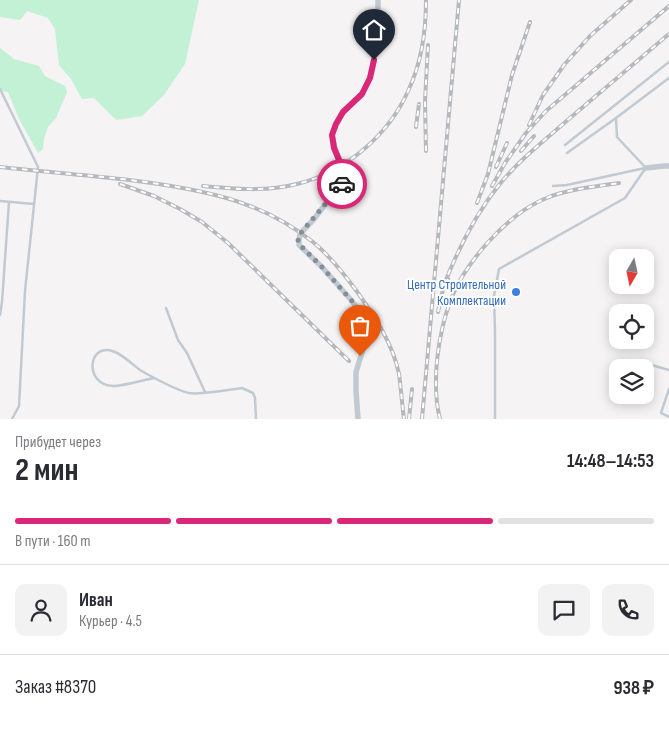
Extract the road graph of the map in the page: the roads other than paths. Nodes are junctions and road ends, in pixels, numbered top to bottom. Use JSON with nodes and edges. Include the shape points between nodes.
{"nodes":[{"id":1,"x":378,"y":0,"type":"edge"},
{"id":2,"x":669,"y":62,"type":"edge"},
{"id":3,"x":669,"y":78,"type":"edge"},
{"id":4,"x":0,"y":89,"type":"edge"},
{"id":5,"x":616,"y":118,"type":"junction"},
{"id":6,"x":565,"y":145,"type":"dead end"},
{"id":7,"x":567,"y":152,"type":"dead end"},
{"id":8,"x":669,"y":166,"type":"edge"},
{"id":9,"x":646,"y":168,"type":"junction"},
{"id":10,"x":553,"y":186,"type":"dead end"},
{"id":11,"x":0,"y":201,"type":"edge"},
{"id":12,"x":9,"y":202,"type":"junction"},
{"id":13,"x":34,"y":204,"type":"junction"},
{"id":14,"x":166,"y":308,"type":"dead end"},
{"id":15,"x":0,"y":315,"type":"edge"},
{"id":16,"x":654,"y":366,"type":"edge"},
{"id":17,"x":669,"y":370,"type":"edge"},
{"id":18,"x":154,"y":378,"type":"junction"},
{"id":19,"x":669,"y":388,"type":"edge"},
{"id":20,"x":205,"y":392,"type":"junction"},
{"id":21,"x":669,"y":417,"type":"edge"},
{"id":22,"x":12,"y":419,"type":"edge"},
{"id":23,"x":256,"y":419,"type":"edge"},
{"id":24,"x":358,"y":419,"type":"edge"},
{"id":25,"x":494,"y":419,"type":"edge"}],
"edges":[{"from":1,"to":24,"type":"street","via":[[378,41],[370,78],[362,94],[343,112],[332,135],[345,174],[344,180],[298,240],[352,301],[368,325],[356,372]]},
{"from":2,"to":6,"type":"lane"},
{"from":3,"to":5,"type":"lane"},
{"from":4,"to":13,"type":"lane","via":[[38,167]]},
{"from":5,"to":7,"type":"lane"},
{"from":5,"to":9,"type":"lane","via":[[617,137]]},
{"from":8,"to":9,"type":"street"},
{"from":9,"to":10,"type":"lane"},
{"from":9,"to":25,"type":"lane","via":[[625,198],[499,269],[494,296]]},
{"from":11,"to":12,"type":"lane"},
{"from":12,"to":13,"type":"lane"},
{"from":12,"to":15,"type":"lane"},
{"from":13,"to":22,"type":"lane","via":[[25,291],[19,406]]},
{"from":14,"to":20,"type":"lane","via":[[178,340]]},
{"from":16,"to":17,"type":"lane"},
{"from":18,"to":18,"type":"lane","via":[[114,351],[99,351],[92,362],[95,378],[105,384],[113,386]]},
{"from":18,"to":20,"type":"lane","via":[[182,392]]},
{"from":19,"to":21,"type":"lane","via":[[661,414]]},
{"from":20,"to":23,"type":"lane","via":[[242,388],[254,393]]}]}
